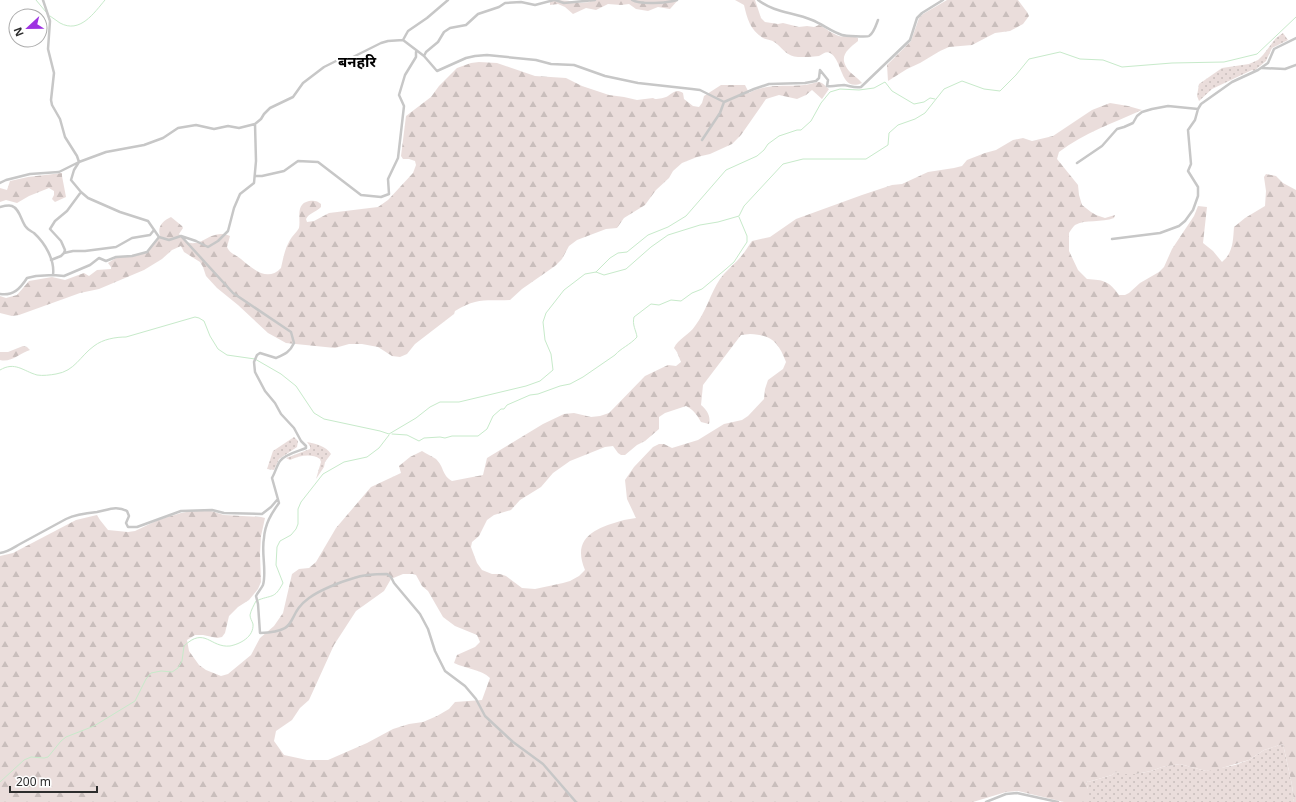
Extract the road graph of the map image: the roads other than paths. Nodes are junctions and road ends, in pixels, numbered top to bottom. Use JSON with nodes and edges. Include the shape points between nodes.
{"nodes":[{"id":1,"x":43,"y":0,"type":"edge"},
{"id":2,"x":448,"y":0,"type":"edge"},
{"id":3,"x":554,"y":0,"type":"edge"},
{"id":4,"x":595,"y":0,"type":"edge"},
{"id":5,"x":632,"y":0,"type":"edge"},
{"id":6,"x":677,"y":0,"type":"edge"},
{"id":7,"x":758,"y":0,"type":"edge"},
{"id":8,"x":944,"y":0,"type":"edge"},
{"id":9,"x":878,"y":20,"type":"dead end"},
{"id":10,"x":1296,"y":38,"type":"edge"},
{"id":11,"x":403,"y":40,"type":"junction"},
{"id":12,"x":416,"y":52,"type":"junction"},
{"id":13,"x":424,"y":56,"type":"junction"},
{"id":14,"x":1296,"y":65,"type":"edge"},
{"id":15,"x":1261,"y":68,"type":"junction"},
{"id":16,"x":724,"y":102,"type":"junction"},
{"id":17,"x":1198,"y":109,"type":"junction"},
{"id":18,"x":255,"y":124,"type":"junction"},
{"id":19,"x":702,"y":140,"type":"dead end"},
{"id":20,"x":79,"y":162,"type":"junction"},
{"id":21,"x":1077,"y":163,"type":"dead end"},
{"id":22,"x":255,"y":176,"type":"junction"},
{"id":23,"x":0,"y":183,"type":"edge"},
{"id":24,"x":81,"y":192,"type":"junction"},
{"id":25,"x":0,"y":207,"type":"edge"},
{"id":26,"x":154,"y":230,"type":"junction"},
{"id":27,"x":181,"y":236,"type":"junction"},
{"id":28,"x":159,"y":237,"type":"junction"},
{"id":29,"x":1112,"y":239,"type":"dead end"},
{"id":30,"x":64,"y":253,"type":"junction"},
{"id":31,"x":51,"y":260,"type":"junction"},
{"id":32,"x":52,"y":275,"type":"junction"},
{"id":33,"x":0,"y":294,"type":"edge"},
{"id":34,"x":278,"y":499,"type":"junction"},
{"id":35,"x":0,"y":553,"type":"edge"},
{"id":36,"x":576,"y":802,"type":"edge"},
{"id":37,"x":986,"y":802,"type":"edge"},
{"id":38,"x":1058,"y":802,"type":"edge"}],
"edges":[{"from":1,"to":20,"type":"street","via":[[50,21],[48,48],[54,73],[52,105]]},
{"from":2,"to":11,"type":"street","via":[[408,31]]},
{"from":3,"to":4,"type":"street","via":[[564,3]]},
{"from":3,"to":13,"type":"street","via":[[535,5],[521,2],[505,3],[478,14],[466,24],[444,32]]},
{"from":5,"to":6,"type":"street","via":[[647,3]]},
{"from":7,"to":9,"type":"street","via":[[767,7],[812,20],[842,35],[869,36],[873,33]]},
{"from":8,"to":16,"type":"street","via":[[917,18],[910,40],[861,87],[827,86],[828,80],[820,70],[816,81],[769,84]]},
{"from":10,"to":15,"type":"street","via":[[1274,49],[1268,63]]},
{"from":11,"to":12,"type":"street"},
{"from":11,"to":18,"type":"street","via":[[381,43],[351,58],[324,67],[303,83],[292,98],[270,108]]},
{"from":12,"to":13,"type":"street"},
{"from":12,"to":22,"type":"street","via":[[416,57],[405,74],[399,95],[404,106],[398,158],[388,179],[389,194],[381,197],[361,195],[318,162],[298,161],[284,171]]},
{"from":13,"to":16,"type":"street","via":[[437,72],[475,56],[536,60],[551,64],[574,65],[638,84],[700,90]]},
{"from":14,"to":15,"type":"street","via":[[1285,70]]},
{"from":15,"to":17,"type":"street","via":[[1232,82],[1201,104]]},
{"from":16,"to":19,"type":"street","via":[[720,114]]},
{"from":17,"to":21,"type":"street","via":[[1168,106],[1142,112],[1133,123],[1117,129],[1102,146]]},
{"from":17,"to":29,"type":"street","via":[[1195,120],[1188,130],[1191,164],[1188,171],[1198,188],[1198,196],[1190,215],[1179,226],[1166,231]]},
{"from":18,"to":20,"type":"street","via":[[239,128],[228,126],[214,129],[196,125],[178,128],[144,145],[106,152]]},
{"from":18,"to":22,"type":"street"},
{"from":20,"to":23,"type":"street","via":[[59,172],[30,174]]},
{"from":20,"to":24,"type":"street","via":[[71,180]]},
{"from":22,"to":27,"type":"street","via":[[254,183],[240,194],[228,231],[218,241],[208,247]]},
{"from":24,"to":26,"type":"street","via":[[98,203],[148,221]]},
{"from":24,"to":30,"type":"street","via":[[50,229],[61,241]]},
{"from":25,"to":31,"type":"street","via":[[15,208],[27,229],[45,246]]},
{"from":26,"to":28,"type":"street"},
{"from":26,"to":30,"type":"street","via":[[150,235],[132,238],[116,247]]},
{"from":27,"to":28,"type":"street","via":[[169,240]]},
{"from":27,"to":34,"type":"street","via":[[233,293],[291,332],[294,343],[292,349],[276,358],[260,353],[254,362],[255,372],[265,391],[306,446],[279,462],[272,478]]},
{"from":28,"to":32,"type":"street","via":[[147,252],[106,261],[99,258],[90,265],[64,276]]},
{"from":30,"to":31,"type":"street"},
{"from":31,"to":32,"type":"street"},
{"from":32,"to":33,"type":"street","via":[[27,278],[16,292]]},
{"from":34,"to":35,"type":"street","via":[[262,514],[182,511],[137,527],[128,527],[126,523],[129,516],[122,508],[84,513],[67,519],[9,551]]},
{"from":34,"to":36,"type":"street","via":[[279,503],[270,516],[263,539],[264,577],[256,596],[260,633],[283,631],[292,622],[299,607],[308,598],[322,591],[354,577],[387,574],[420,614],[445,671],[465,686],[485,716],[542,764]]},
{"from":37,"to":38,"type":"street","via":[[1006,794],[1017,793]]}]}
